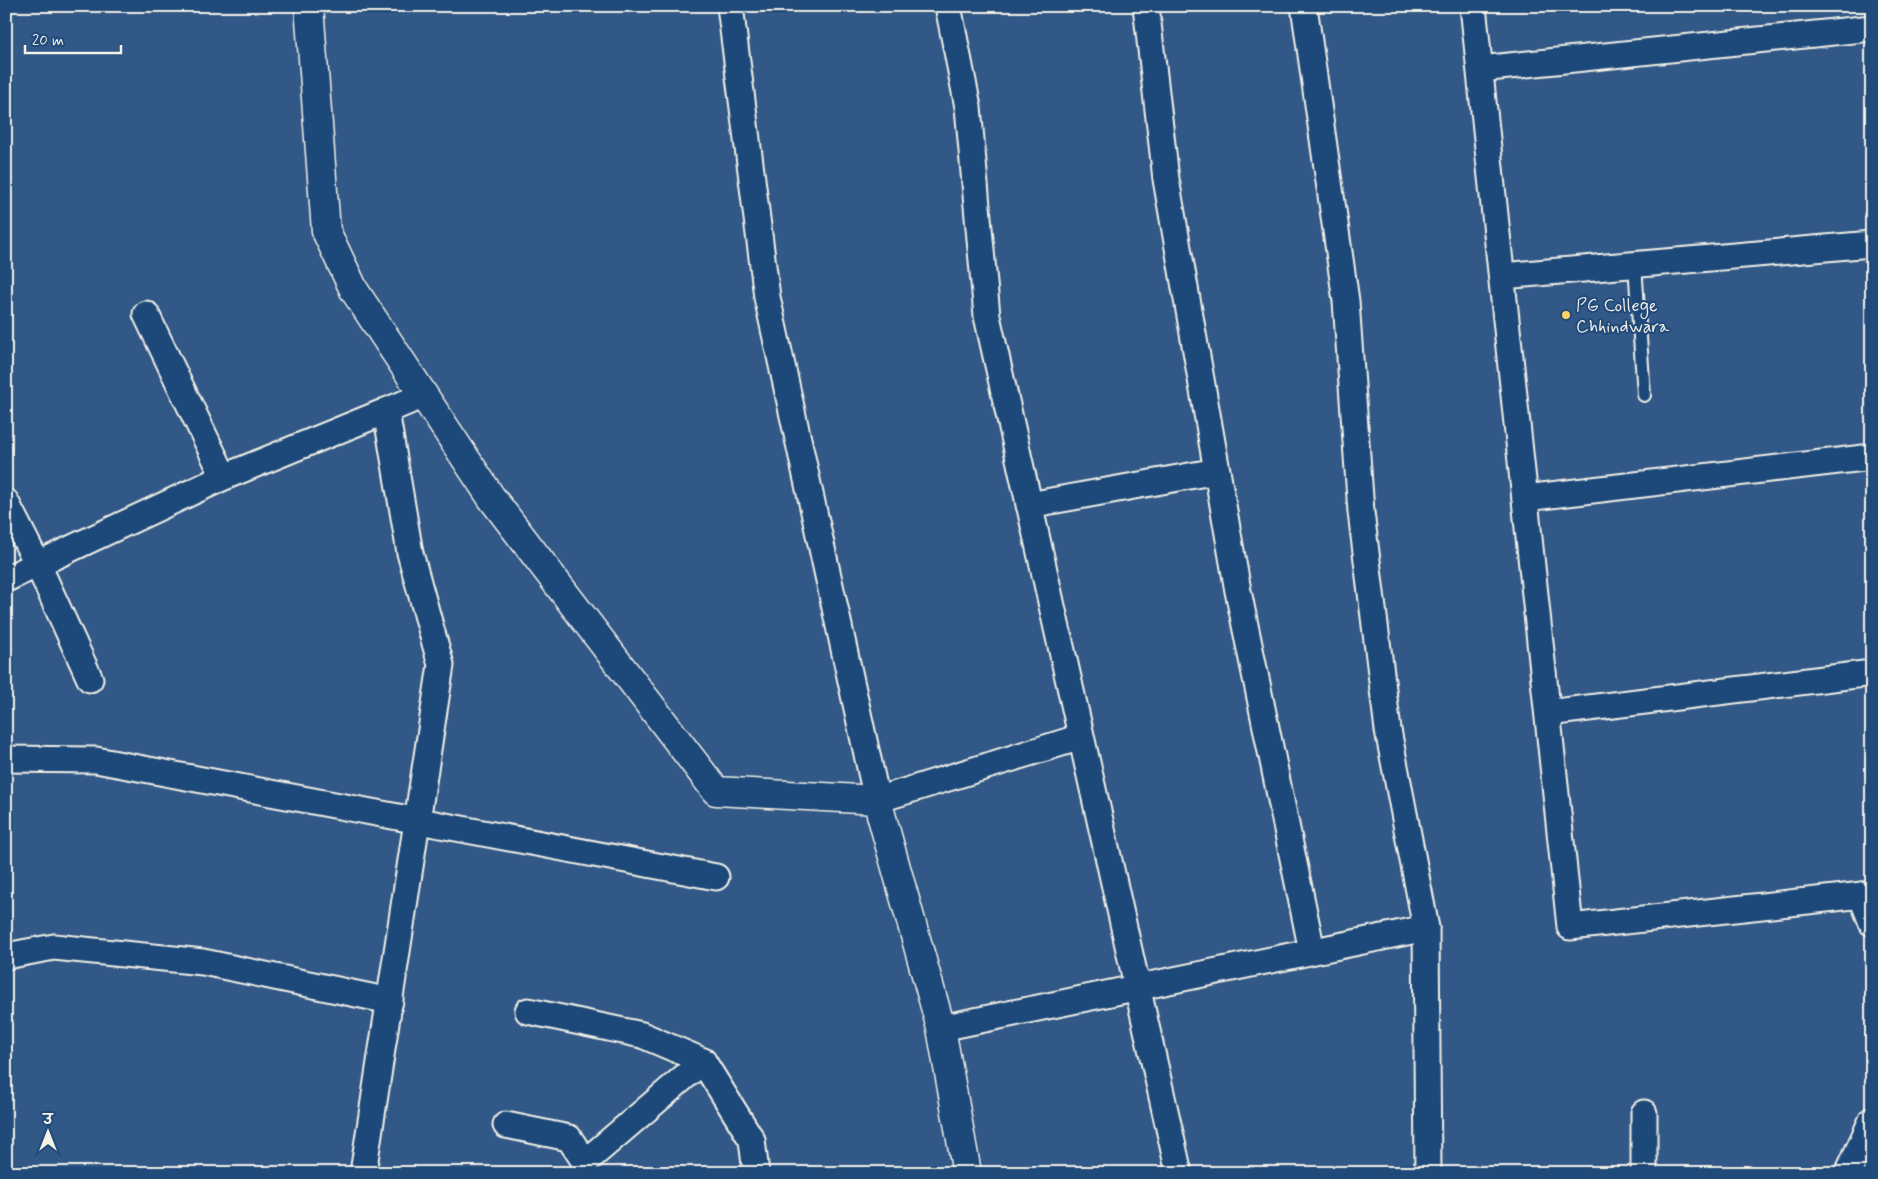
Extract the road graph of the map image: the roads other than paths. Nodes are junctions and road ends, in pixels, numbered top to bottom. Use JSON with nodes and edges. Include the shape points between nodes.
{"nodes":[{"id":1,"x":309,"y":6,"type":"edge"},
{"id":2,"x":730,"y":6,"type":"edge"},
{"id":3,"x":948,"y":6,"type":"edge"},
{"id":4,"x":1146,"y":6,"type":"edge"},
{"id":5,"x":1304,"y":6,"type":"edge"},
{"id":6,"x":1473,"y":6,"type":"edge"},
{"id":7,"x":1872,"y":28,"type":"edge"},
{"id":8,"x":1480,"y":69,"type":"junction"},
{"id":9,"x":1872,"y":244,"type":"edge"},
{"id":10,"x":1635,"y":265,"type":"junction"},
{"id":11,"x":1502,"y":276,"type":"junction"},
{"id":12,"x":146,"y":314,"type":"dead end"},
{"id":13,"x":424,"y":395,"type":"junction"},
{"id":14,"x":1644,"y":395,"type":"dead end"},
{"id":15,"x":386,"y":411,"type":"junction"},
{"id":16,"x":1872,"y":457,"type":"edge"},
{"id":17,"x":1217,"y":470,"type":"junction"},
{"id":18,"x":224,"y":477,"type":"junction"},
{"id":19,"x":1525,"y":498,"type":"junction"},
{"id":20,"x":6,"y":502,"type":"edge"},
{"id":21,"x":1029,"y":505,"type":"junction"},
{"id":22,"x":38,"y":565,"type":"junction"},
{"id":23,"x":6,"y":579,"type":"edge"},
{"id":24,"x":1872,"y":673,"type":"edge"},
{"id":25,"x":90,"y":679,"type":"dead end"},
{"id":26,"x":1548,"y":713,"type":"junction"},
{"id":27,"x":1081,"y":737,"type":"junction"},
{"id":28,"x":6,"y":759,"type":"edge"},
{"id":29,"x":877,"y":800,"type":"junction"},
{"id":30,"x":417,"y":822,"type":"junction"},
{"id":31,"x":716,"y":877,"type":"dead end"},
{"id":32,"x":1866,"y":894,"type":"edge"},
{"id":33,"x":1872,"y":924,"type":"edge"},
{"id":34,"x":1426,"y":928,"type":"junction"},
{"id":35,"x":1312,"y":951,"type":"junction"},
{"id":36,"x":6,"y":956,"type":"edge"},
{"id":37,"x":1137,"y":987,"type":"junction"},
{"id":38,"x":390,"y":1001,"type":"junction"},
{"id":39,"x":528,"y":1011,"type":"dead end"},
{"id":40,"x":941,"y":1028,"type":"junction"},
{"id":41,"x":703,"y":1061,"type":"junction"},
{"id":42,"x":1644,"y":1113,"type":"dead end"},
{"id":43,"x":1872,"y":1120,"type":"edge"},
{"id":44,"x":506,"y":1125,"type":"dead end"},
{"id":45,"x":584,"y":1167,"type":"edge"},
{"id":46,"x":363,"y":1173,"type":"edge"},
{"id":47,"x":756,"y":1173,"type":"edge"},
{"id":48,"x":967,"y":1173,"type":"edge"},
{"id":49,"x":1179,"y":1173,"type":"edge"},
{"id":50,"x":1428,"y":1173,"type":"edge"},
{"id":51,"x":1644,"y":1173,"type":"edge"},
{"id":52,"x":1848,"y":1173,"type":"edge"}],
"edges":[{"from":1,"to":13,"type":"street","via":[[326,231],[354,290]]},
{"from":2,"to":29,"type":"street","via":[[767,297]]},
{"from":3,"to":21,"type":"street","via":[[968,107],[987,316]]},
{"from":4,"to":17,"type":"street","via":[[1166,179]]},
{"from":5,"to":34,"type":"street","via":[[1346,301],[1361,512],[1388,730]]},
{"from":6,"to":8,"type":"street"},
{"from":7,"to":8,"type":"street"},
{"from":8,"to":11,"type":"street"},
{"from":9,"to":10,"type":"street"},
{"from":10,"to":11,"type":"street"},
{"from":10,"to":14,"type":"lane"},
{"from":11,"to":19,"type":"street"},
{"from":12,"to":18,"type":"street"},
{"from":13,"to":15,"type":"street"},
{"from":13,"to":29,"type":"street","via":[[491,497],[716,791]]},
{"from":15,"to":18,"type":"street"},
{"from":15,"to":30,"type":"street","via":[[410,553],[441,665]]},
{"from":16,"to":19,"type":"street"},
{"from":17,"to":21,"type":"street"},
{"from":17,"to":35,"type":"street","via":[[1238,591]]},
{"from":18,"to":22,"type":"street"},
{"from":19,"to":26,"type":"street"},
{"from":20,"to":22,"type":"street"},
{"from":21,"to":27,"type":"street"},
{"from":22,"to":23,"type":"street"},
{"from":22,"to":25,"type":"street"},
{"from":24,"to":26,"type":"street"},
{"from":26,"to":32,"type":"street","via":[[1570,927]]},
{"from":27,"to":29,"type":"street"},
{"from":27,"to":37,"type":"street"},
{"from":28,"to":30,"type":"street","via":[[96,760]]},
{"from":29,"to":40,"type":"street"},
{"from":30,"to":31,"type":"street"},
{"from":30,"to":38,"type":"street"},
{"from":32,"to":33,"type":"street"},
{"from":34,"to":35,"type":"street"},
{"from":34,"to":50,"type":"street"},
{"from":35,"to":37,"type":"street"},
{"from":36,"to":38,"type":"street","via":[[54,947],[203,962]]},
{"from":37,"to":40,"type":"street"},
{"from":37,"to":49,"type":"street"},
{"from":38,"to":46,"type":"street"},
{"from":39,"to":41,"type":"street","via":[[642,1035]]},
{"from":40,"to":48,"type":"street"},
{"from":41,"to":45,"type":"street"},
{"from":41,"to":47,"type":"street","via":[[752,1140]]},
{"from":42,"to":51,"type":"street"},
{"from":43,"to":52,"type":"street"},
{"from":44,"to":45,"type":"street","via":[[570,1138]]}]}
